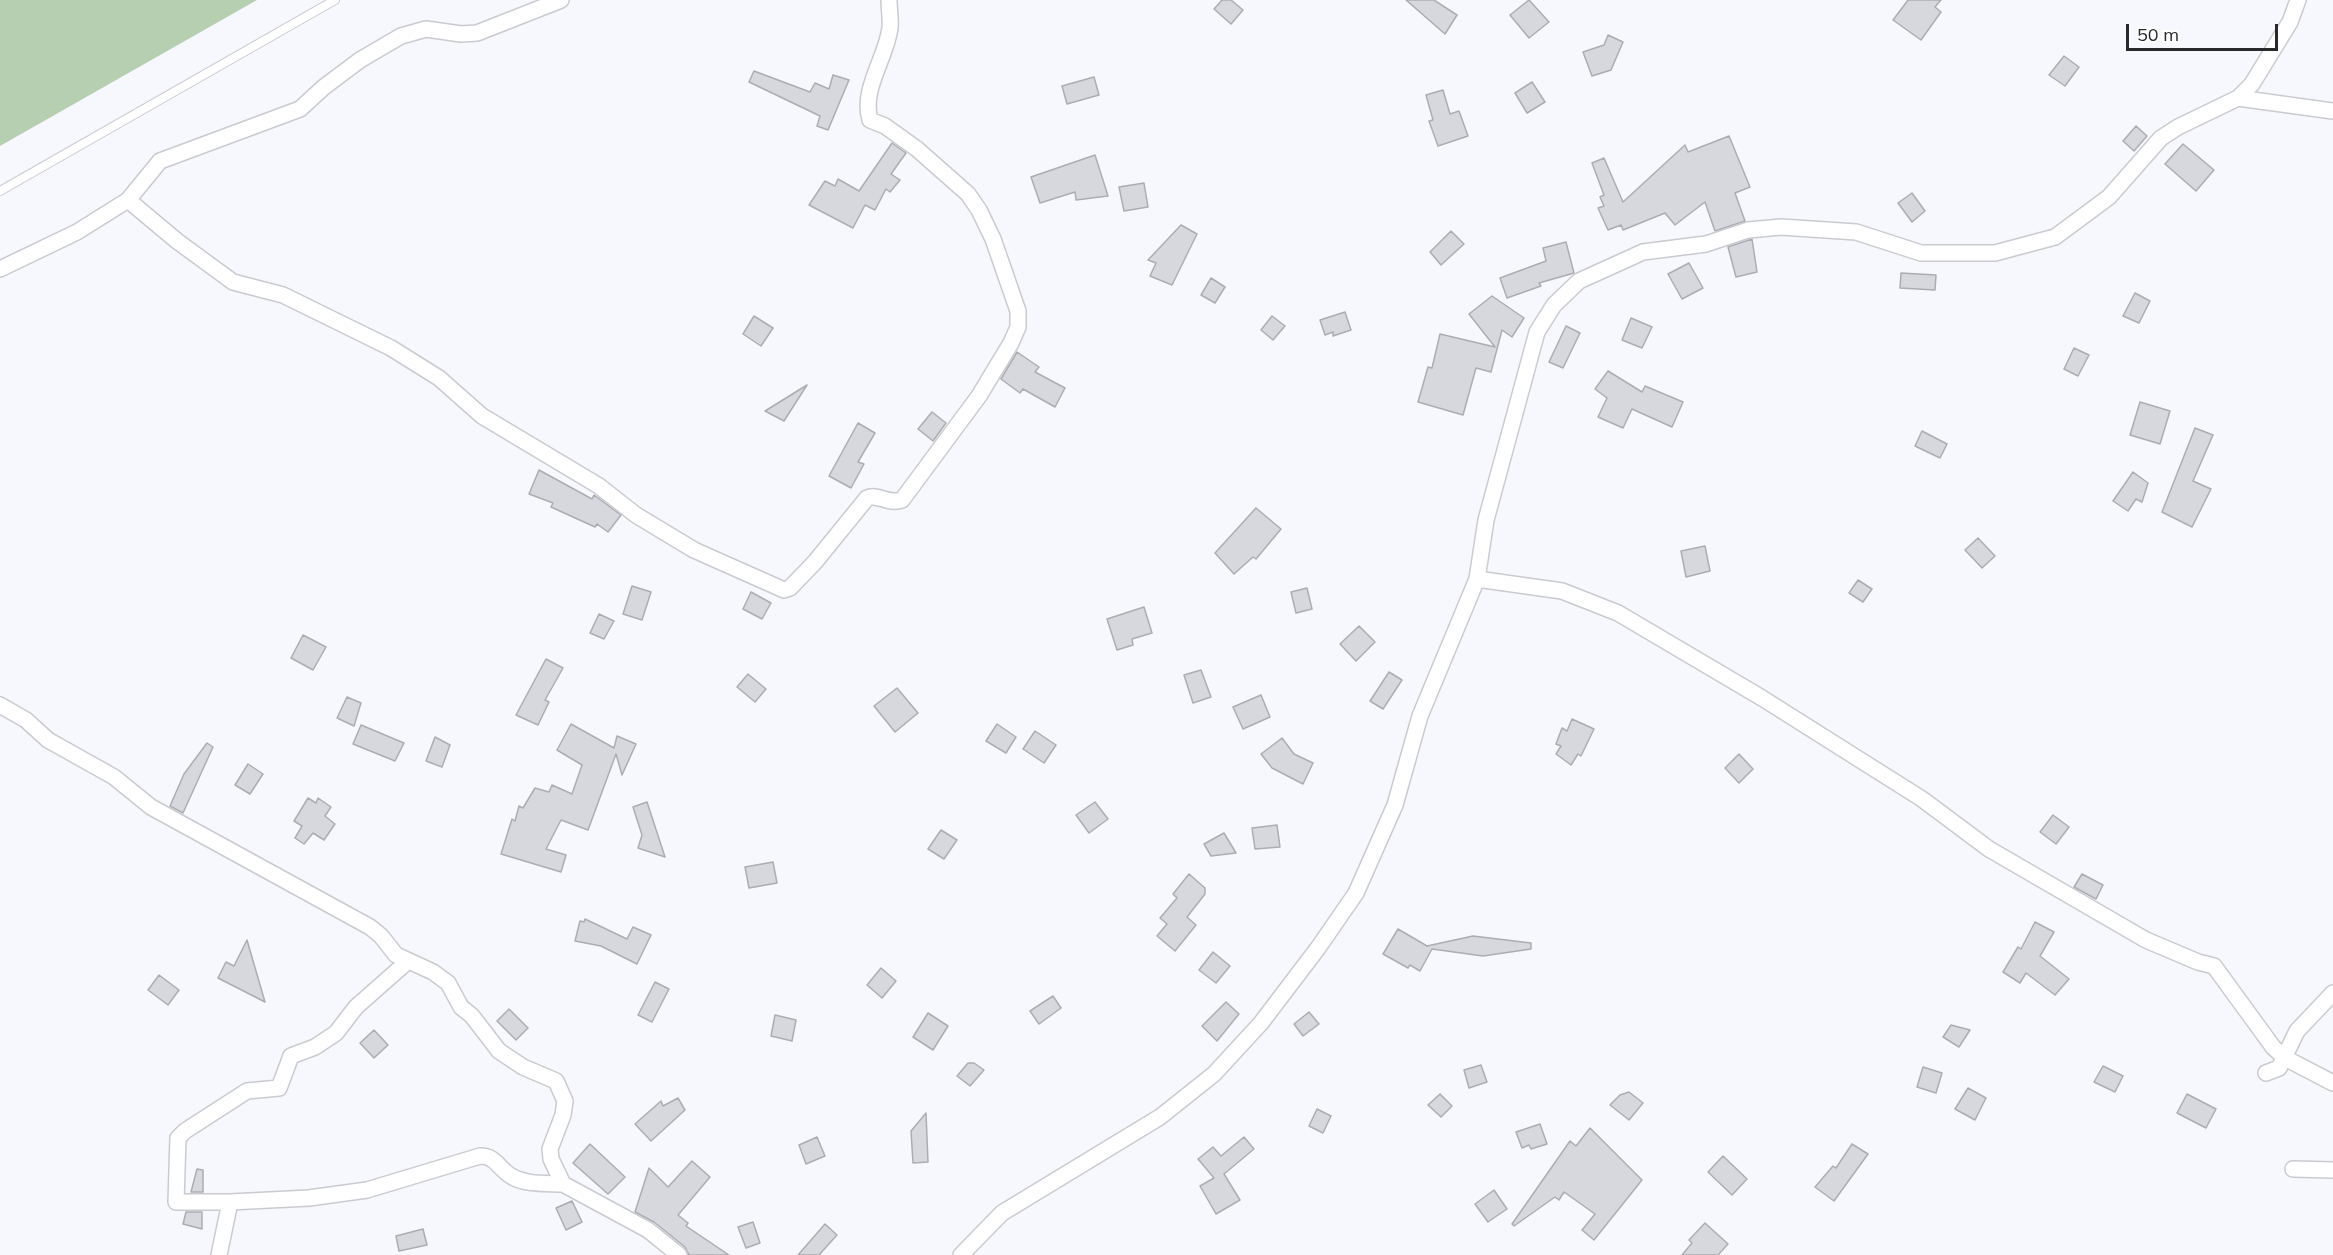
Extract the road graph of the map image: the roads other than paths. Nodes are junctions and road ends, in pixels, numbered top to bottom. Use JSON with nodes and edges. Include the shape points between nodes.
{"nodes":[{"id":1,"x":335,"y":0,"type":"edge"},
{"id":2,"x":561,"y":0,"type":"edge"},
{"id":3,"x":888,"y":0,"type":"edge"},
{"id":4,"x":2298,"y":0,"type":"edge"},
{"id":5,"x":2238,"y":98,"type":"junction"},
{"id":6,"x":2333,"y":111,"type":"edge"},
{"id":7,"x":0,"y":191,"type":"edge"},
{"id":8,"x":129,"y":200,"type":"junction"},
{"id":9,"x":0,"y":269,"type":"edge"},
{"id":10,"x":1477,"y":579,"type":"junction"},
{"id":11,"x":0,"y":705,"type":"edge"},
{"id":12,"x":407,"y":962,"type":"junction"},
{"id":13,"x":2333,"y":993,"type":"edge"},
{"id":14,"x":2285,"y":1058,"type":"junction"},
{"id":15,"x":2266,"y":1073,"type":"dead end"},
{"id":16,"x":2333,"y":1083,"type":"edge"},
{"id":17,"x":2293,"y":1170,"type":"dead end"},
{"id":18,"x":2333,"y":1170,"type":"edge"},
{"id":19,"x":563,"y":1184,"type":"junction"},
{"id":20,"x":230,"y":1202,"type":"junction"},
{"id":21,"x":219,"y":1255,"type":"edge"},
{"id":22,"x":679,"y":1255,"type":"edge"},
{"id":23,"x":961,"y":1255,"type":"edge"}],
"edges":[{"from":1,"to":7,"type":"lane"},
{"from":2,"to":8,"type":"street","via":[[477,33],[426,29],[401,36],[360,60],[300,109],[160,161]]},
{"from":3,"to":8,"type":"street","via":[[890,29],[867,109],[870,120],[917,149],[968,194],[979,210],[1012,287],[1018,327],[979,396],[902,500],[867,498],[815,562],[784,590],[694,550],[636,515],[599,486],[482,416],[439,378],[391,348],[283,295],[233,282]]},
{"from":4,"to":5,"type":"street","via":[[2290,22],[2253,84]]},
{"from":5,"to":6,"type":"street"},
{"from":5,"to":10,"type":"street","via":[[2161,138],[2109,197],[2055,237],[1995,253],[1921,253],[1856,232],[1780,227],[1748,230],[1706,244],[1643,252],[1579,281],[1554,305],[1537,332],[1486,520]]},
{"from":8,"to":9,"type":"street","via":[[77,232]]},
{"from":10,"to":14,"type":"street","via":[[1562,591],[1618,613],[1762,698],[1922,799],[1989,849],[2146,940],[2214,966]]},
{"from":10,"to":23,"type":"street","via":[[1420,716],[1395,805],[1356,893],[1268,1014],[1214,1074],[1160,1117],[1002,1213]]},
{"from":11,"to":12,"type":"street","via":[[26,720],[48,740],[114,777],[151,807],[370,927]]},
{"from":12,"to":19,"type":"street","via":[[448,983],[461,1007],[499,1051],[556,1081],[565,1101],[550,1159]]},
{"from":12,"to":20,"type":"street","via":[[356,1007],[336,1034],[291,1056],[279,1088],[247,1091],[178,1138],[176,1202]]},
{"from":13,"to":14,"type":"street","via":[[2297,1031]]},
{"from":14,"to":15,"type":"street","via":[[2279,1068]]},
{"from":14,"to":16,"type":"street"},
{"from":17,"to":18,"type":"street"},
{"from":19,"to":20,"type":"street","via":[[512,1177],[494,1159],[480,1156],[367,1190]]},
{"from":19,"to":22,"type":"street","via":[[648,1230]]},
{"from":20,"to":21,"type":"street"}]}
